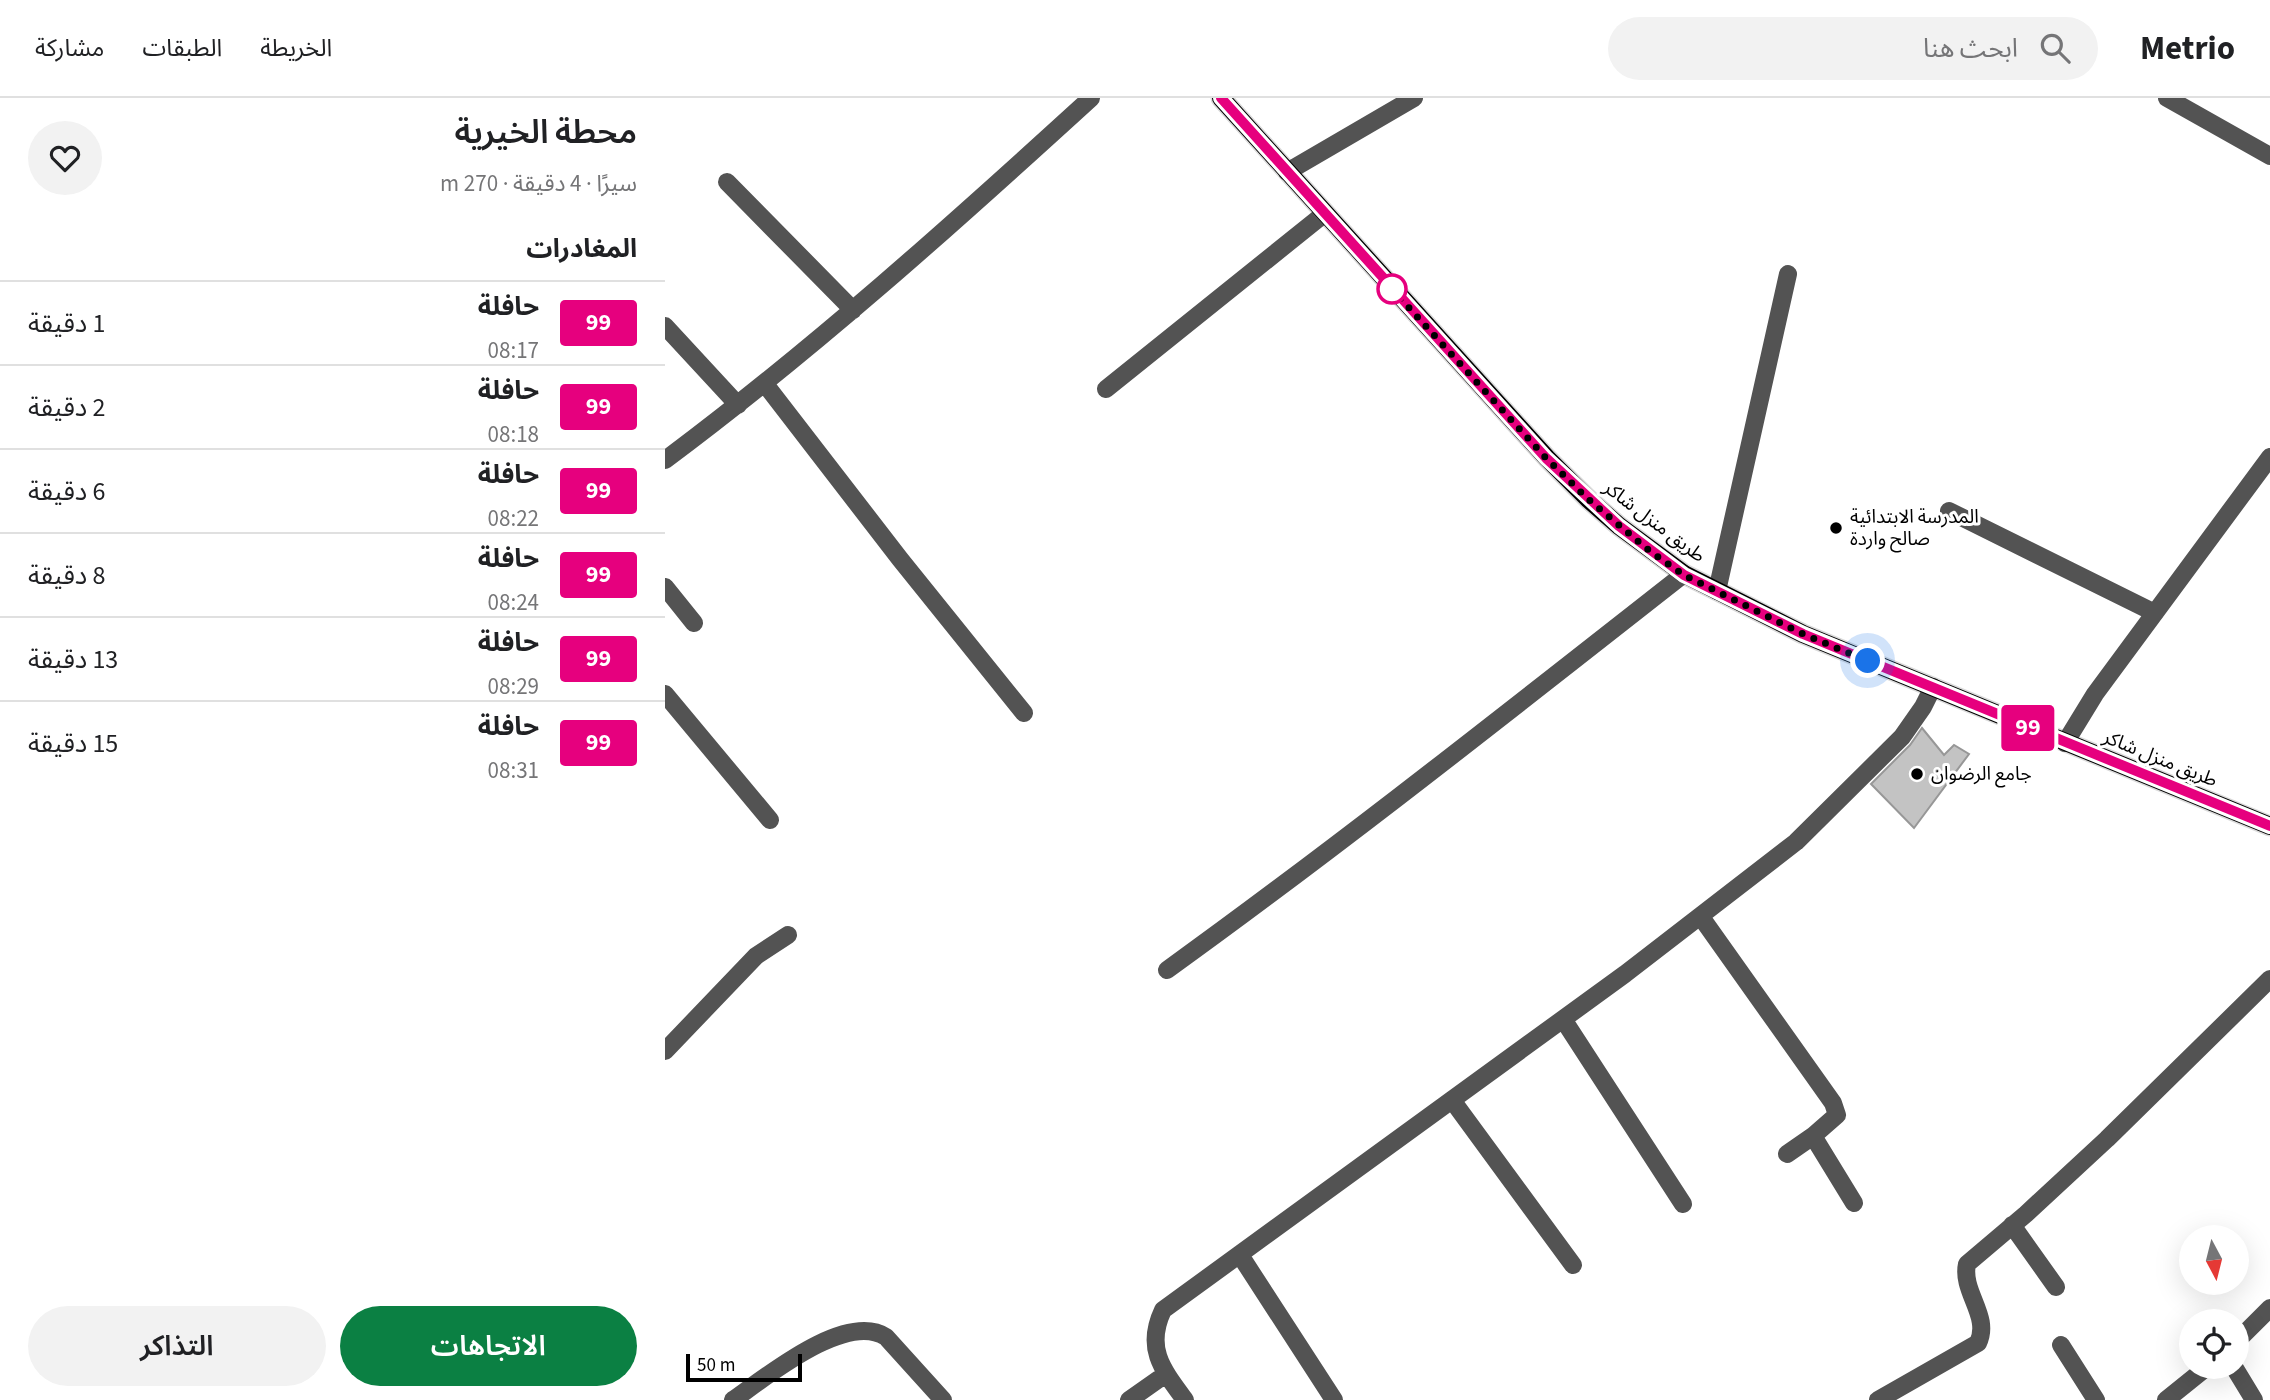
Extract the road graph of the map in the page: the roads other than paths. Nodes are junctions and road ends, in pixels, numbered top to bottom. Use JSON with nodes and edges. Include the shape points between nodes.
{"nodes":[{"id":1,"x":1091,"y":98,"type":"edge"},
{"id":2,"x":1221,"y":98,"type":"edge"},
{"id":3,"x":1414,"y":98,"type":"edge"},
{"id":4,"x":2167,"y":98,"type":"edge"},
{"id":5,"x":2270,"y":156,"type":"edge"},
{"id":6,"x":1287,"y":173,"type":"junction"},
{"id":7,"x":727,"y":182,"type":"dead end"},
{"id":8,"x":1324,"y":214,"type":"junction"},
{"id":9,"x":1788,"y":274,"type":"dead end"},
{"id":10,"x":853,"y":310,"type":"junction"},
{"id":11,"x":665,"y":326,"type":"edge"},
{"id":12,"x":765,"y":384,"type":"junction"},
{"id":13,"x":1106,"y":389,"type":"dead end"},
{"id":14,"x":738,"y":405,"type":"junction"},
{"id":15,"x":2270,"y":457,"type":"edge"},
{"id":16,"x":665,"y":460,"type":"edge"},
{"id":17,"x":1949,"y":511,"type":"dead end"},
{"id":18,"x":1684,"y":575,"type":"junction"},
{"id":19,"x":665,"y":587,"type":"edge"},
{"id":20,"x":1717,"y":591,"type":"junction"},
{"id":21,"x":2155,"y":613,"type":"junction"},
{"id":22,"x":694,"y":623,"type":"dead end"},
{"id":23,"x":1933,"y":687,"type":"junction"},
{"id":24,"x":665,"y":694,"type":"edge"},
{"id":25,"x":1024,"y":713,"type":"dead end"},
{"id":26,"x":2065,"y":743,"type":"junction"},
{"id":27,"x":770,"y":820,"type":"dead end"},
{"id":28,"x":2270,"y":826,"type":"edge"},
{"id":29,"x":1701,"y":916,"type":"junction"},
{"id":30,"x":789,"y":935,"type":"dead end"},
{"id":31,"x":1167,"y":970,"type":"dead end"},
{"id":32,"x":2270,"y":979,"type":"edge"},
{"id":33,"x":2262,"y":998,"type":"edge"},
{"id":34,"x":1563,"y":1019,"type":"junction"},
{"id":35,"x":665,"y":1051,"type":"edge"},
{"id":36,"x":1452,"y":1100,"type":"junction"},
{"id":37,"x":1813,"y":1136,"type":"junction"},
{"id":38,"x":1787,"y":1154,"type":"dead end"},
{"id":39,"x":1854,"y":1203,"type":"dead end"},
{"id":40,"x":1683,"y":1204,"type":"dead end"},
{"id":41,"x":2012,"y":1225,"type":"junction"},
{"id":42,"x":1240,"y":1255,"type":"junction"},
{"id":43,"x":1573,"y":1265,"type":"dead end"},
{"id":44,"x":2056,"y":1287,"type":"dead end"},
{"id":45,"x":2270,"y":1308,"type":"edge"},
{"id":46,"x":2249,"y":1329,"type":"edge"},
{"id":47,"x":2061,"y":1345,"type":"dead end"},
{"id":48,"x":1165,"y":1374,"type":"junction"},
{"id":49,"x":2192,"y":1379,"type":"edge"},
{"id":50,"x":2241,"y":1379,"type":"edge"},
{"id":51,"x":733,"y":1400,"type":"edge"},
{"id":52,"x":943,"y":1400,"type":"edge"},
{"id":53,"x":1129,"y":1400,"type":"edge"},
{"id":54,"x":1185,"y":1400,"type":"edge"},
{"id":55,"x":1334,"y":1400,"type":"edge"},
{"id":56,"x":1878,"y":1400,"type":"edge"},
{"id":57,"x":2096,"y":1400,"type":"edge"},
{"id":58,"x":2166,"y":1400,"type":"edge"},
{"id":59,"x":2254,"y":1400,"type":"edge"}],
"edges":[{"from":1,"to":10,"type":"street"},
{"from":2,"to":6,"type":"main road","name":"طريق منزل شاكر"},
{"from":3,"to":6,"type":"street"},
{"from":4,"to":5,"type":"street"},
{"from":6,"to":8,"type":"main road","name":"طريق منزل شاكر"},
{"from":7,"to":10,"type":"street"},
{"from":8,"to":13,"type":"street"},
{"from":8,"to":18,"type":"main road","name":"طريق منزل شاكر","via":[[1546,458],[1619,526]]},
{"from":9,"to":20,"type":"street"},
{"from":10,"to":12,"type":"street"},
{"from":11,"to":14,"type":"street"},
{"from":12,"to":14,"type":"street"},
{"from":12,"to":25,"type":"street"},
{"from":14,"to":16,"type":"street"},
{"from":15,"to":21,"type":"street"},
{"from":17,"to":21,"type":"street"},
{"from":18,"to":20,"type":"main road","name":"طريق منزل شاكر"},
{"from":18,"to":31,"type":"street","via":[[1361,827]]},
{"from":19,"to":22,"type":"street"},
{"from":20,"to":23,"type":"main road","name":"طريق منزل شاكر","via":[[1803,634]]},
{"from":21,"to":26,"type":"street"},
{"from":23,"to":26,"type":"main road","name":"طريق منزل شاكر"},
{"from":23,"to":29,"type":"street","via":[[1902,737],[1796,842]]},
{"from":24,"to":27,"type":"street"},
{"from":26,"to":28,"type":"main road","name":"طريق منزل شاكر"},
{"from":29,"to":34,"type":"street"},
{"from":29,"to":37,"type":"street","via":[[1833,1103],[1837,1115]]},
{"from":30,"to":35,"type":"street","via":[[756,956]]},
{"from":32,"to":33,"type":"street"},
{"from":33,"to":41,"type":"street"},
{"from":34,"to":36,"type":"street"},
{"from":34,"to":40,"type":"street"},
{"from":36,"to":42,"type":"street"},
{"from":36,"to":43,"type":"street"},
{"from":37,"to":38,"type":"street"},
{"from":37,"to":39,"type":"street"},
{"from":41,"to":44,"type":"street"},
{"from":41,"to":56,"type":"street","via":[[1967,1264],[1966,1281],[1982,1323],[1978,1343]]},
{"from":42,"to":48,"type":"street","via":[[1163,1310],[1154,1342]]},
{"from":42,"to":55,"type":"street"},
{"from":45,"to":46,"type":"street"},
{"from":47,"to":57,"type":"street"},
{"from":48,"to":53,"type":"street"},
{"from":48,"to":54,"type":"street"},
{"from":49,"to":58,"type":"street"},
{"from":50,"to":59,"type":"street"},
{"from":51,"to":52,"type":"street","via":[[828,1339],[879,1332]]}]}
